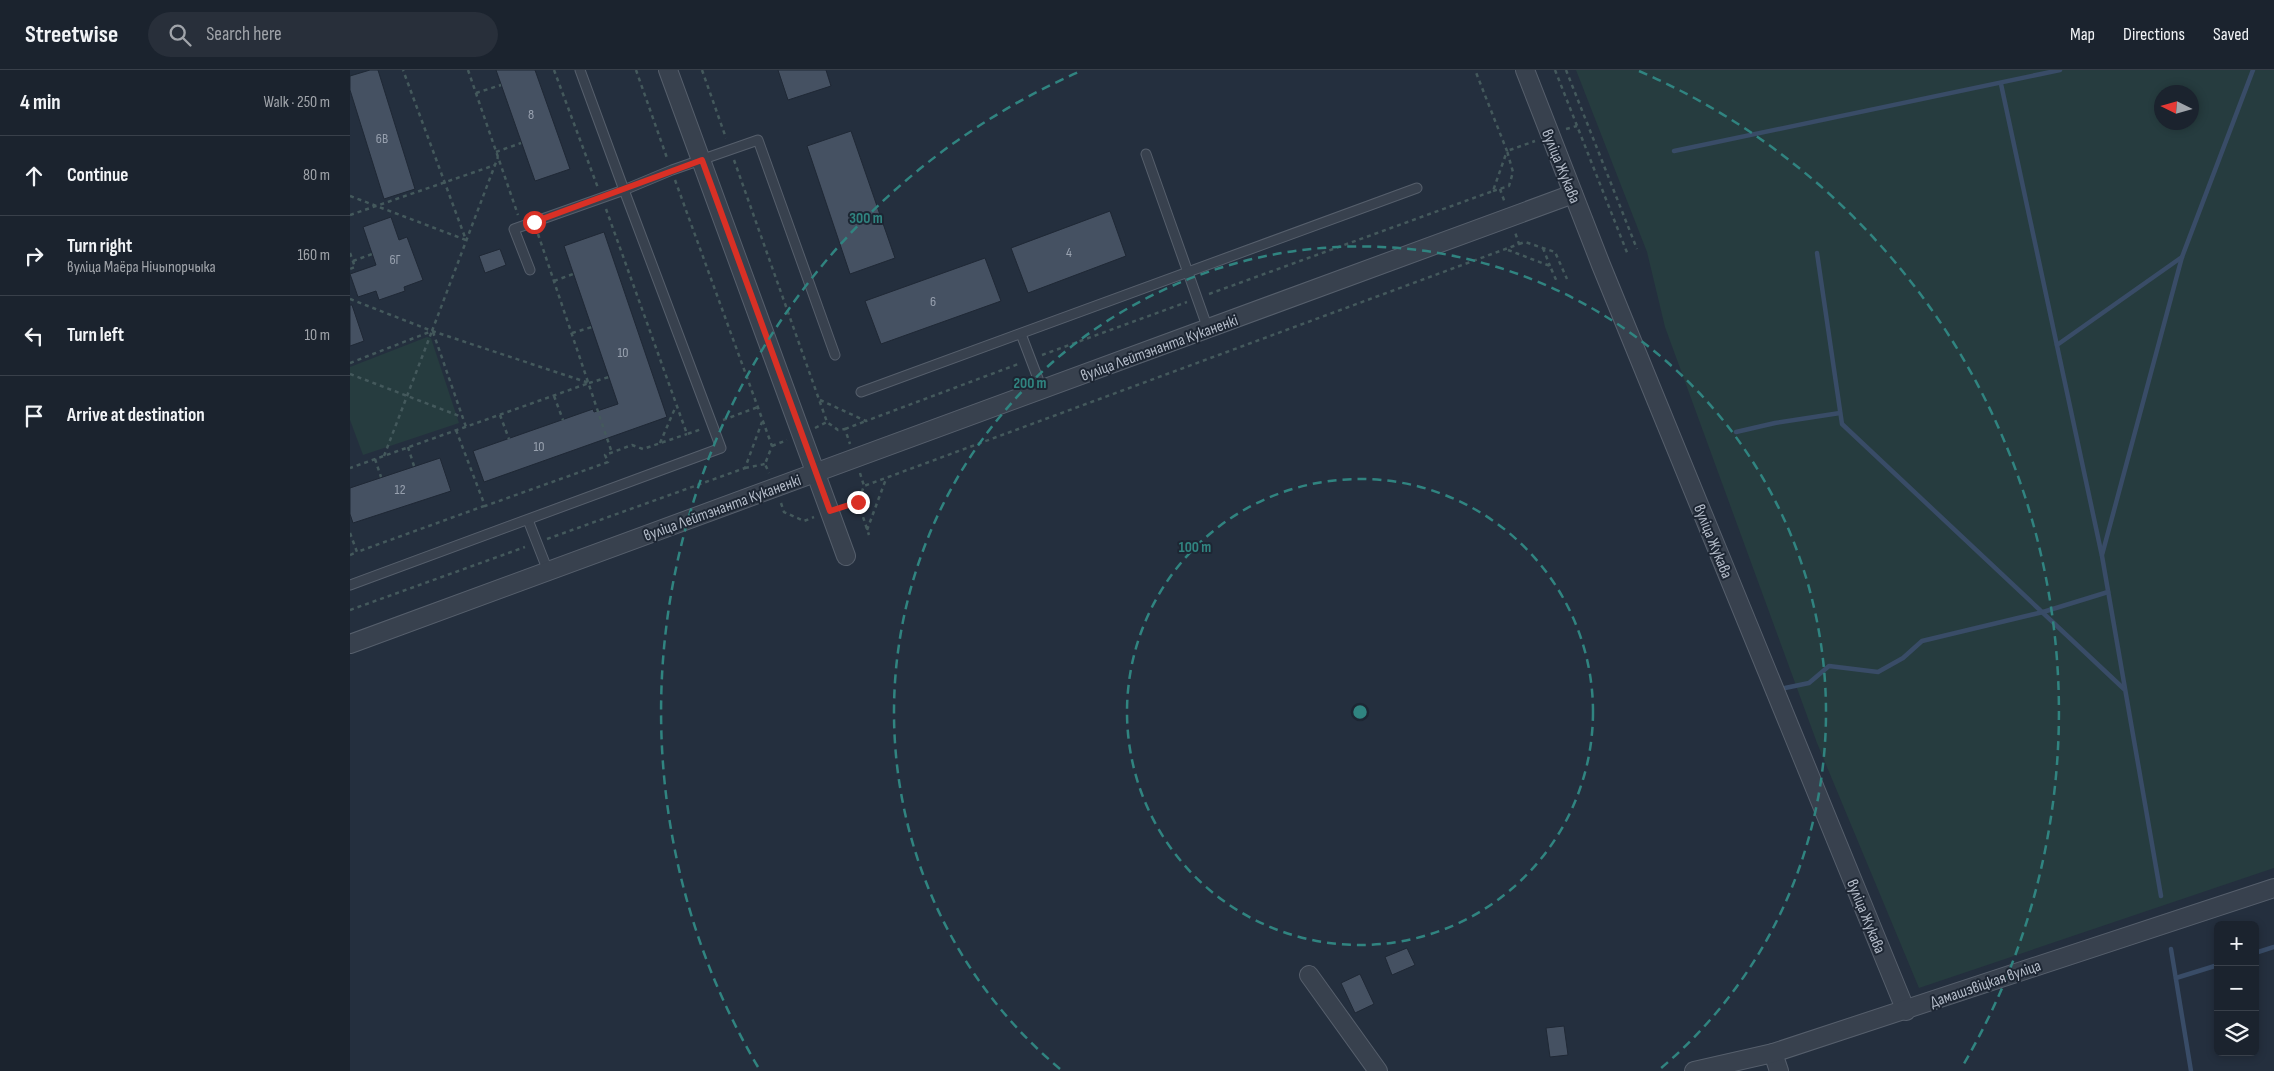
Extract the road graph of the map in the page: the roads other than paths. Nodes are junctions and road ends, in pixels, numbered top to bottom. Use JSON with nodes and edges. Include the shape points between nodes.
{"nodes":[{"id":1,"x":580,"y":70,"type":"edge"},
{"id":2,"x":668,"y":70,"type":"edge"},
{"id":3,"x":1525,"y":70,"type":"edge"},
{"id":4,"x":1146,"y":154,"type":"dead end"},
{"id":5,"x":702,"y":160,"type":"junction"},
{"id":6,"x":1417,"y":188,"type":"dead end"},
{"id":7,"x":624,"y":190,"type":"junction"},
{"id":8,"x":1573,"y":194,"type":"junction"},
{"id":9,"x":530,"y":270,"type":"dead end"},
{"id":10,"x":1188,"y":273,"type":"junction"},
{"id":11,"x":1208,"y":329,"type":"junction"},
{"id":12,"x":1021,"y":334,"type":"junction"},
{"id":13,"x":835,"y":355,"type":"dead end"},
{"id":14,"x":1042,"y":389,"type":"junction"},
{"id":15,"x":861,"y":392,"type":"dead end"},
{"id":16,"x":817,"y":473,"type":"junction"},
{"id":17,"x":528,"y":520,"type":"junction"},
{"id":18,"x":846,"y":556,"type":"dead end"},
{"id":19,"x":548,"y":571,"type":"junction"},
{"id":20,"x":350,"y":585,"type":"edge"},
{"id":21,"x":350,"y":644,"type":"edge"},
{"id":22,"x":2274,"y":888,"type":"edge"},
{"id":23,"x":1309,"y":975,"type":"dead end"},
{"id":24,"x":1906,"y":1011,"type":"junction"},
{"id":25,"x":1773,"y":1053,"type":"junction"},
{"id":26,"x":1378,"y":1071,"type":"edge"},
{"id":27,"x":1694,"y":1071,"type":"edge"},
{"id":28,"x":1779,"y":1071,"type":"edge"}],
"edges":[{"from":1,"to":7,"type":"lane"},
{"from":2,"to":5,"type":"street"},
{"from":3,"to":8,"type":"street","name":"вуліца Жукава"},
{"from":4,"to":10,"type":"lane"},
{"from":5,"to":7,"type":"lane"},
{"from":5,"to":13,"type":"lane","via":[[758,140]]},
{"from":5,"to":16,"type":"street"},
{"from":6,"to":10,"type":"lane"},
{"from":7,"to":9,"type":"lane","via":[[514,229]]},
{"from":7,"to":17,"type":"lane","via":[[721,448]]},
{"from":8,"to":11,"type":"street","name":"вуліца Лейтэнанта Куканенкі"},
{"from":8,"to":24,"type":"street","name":"вуліца Жукава"},
{"from":10,"to":11,"type":"lane"},
{"from":10,"to":12,"type":"lane"},
{"from":11,"to":14,"type":"street","name":"вуліца Лейтэнанта Куканенкі"},
{"from":12,"to":14,"type":"lane"},
{"from":12,"to":15,"type":"lane"},
{"from":14,"to":16,"type":"street","name":"вуліца Лейтэнанта Куканенкі"},
{"from":16,"to":18,"type":"street"},
{"from":16,"to":19,"type":"street","name":"вуліца Лейтэнанта Куканенкі"},
{"from":17,"to":19,"type":"lane"},
{"from":17,"to":20,"type":"lane"},
{"from":19,"to":21,"type":"street","name":"вуліца Лейтэнанта Куканенкі"},
{"from":22,"to":24,"type":"street","name":"Дамашэвіцкая вуліца"},
{"from":23,"to":26,"type":"street"},
{"from":24,"to":25,"type":"street","name":"Дамашэвіцкая вуліца"},
{"from":25,"to":27,"type":"street","name":"Дамашэвіцкая вуліца"},
{"from":25,"to":28,"type":"street"}]}
